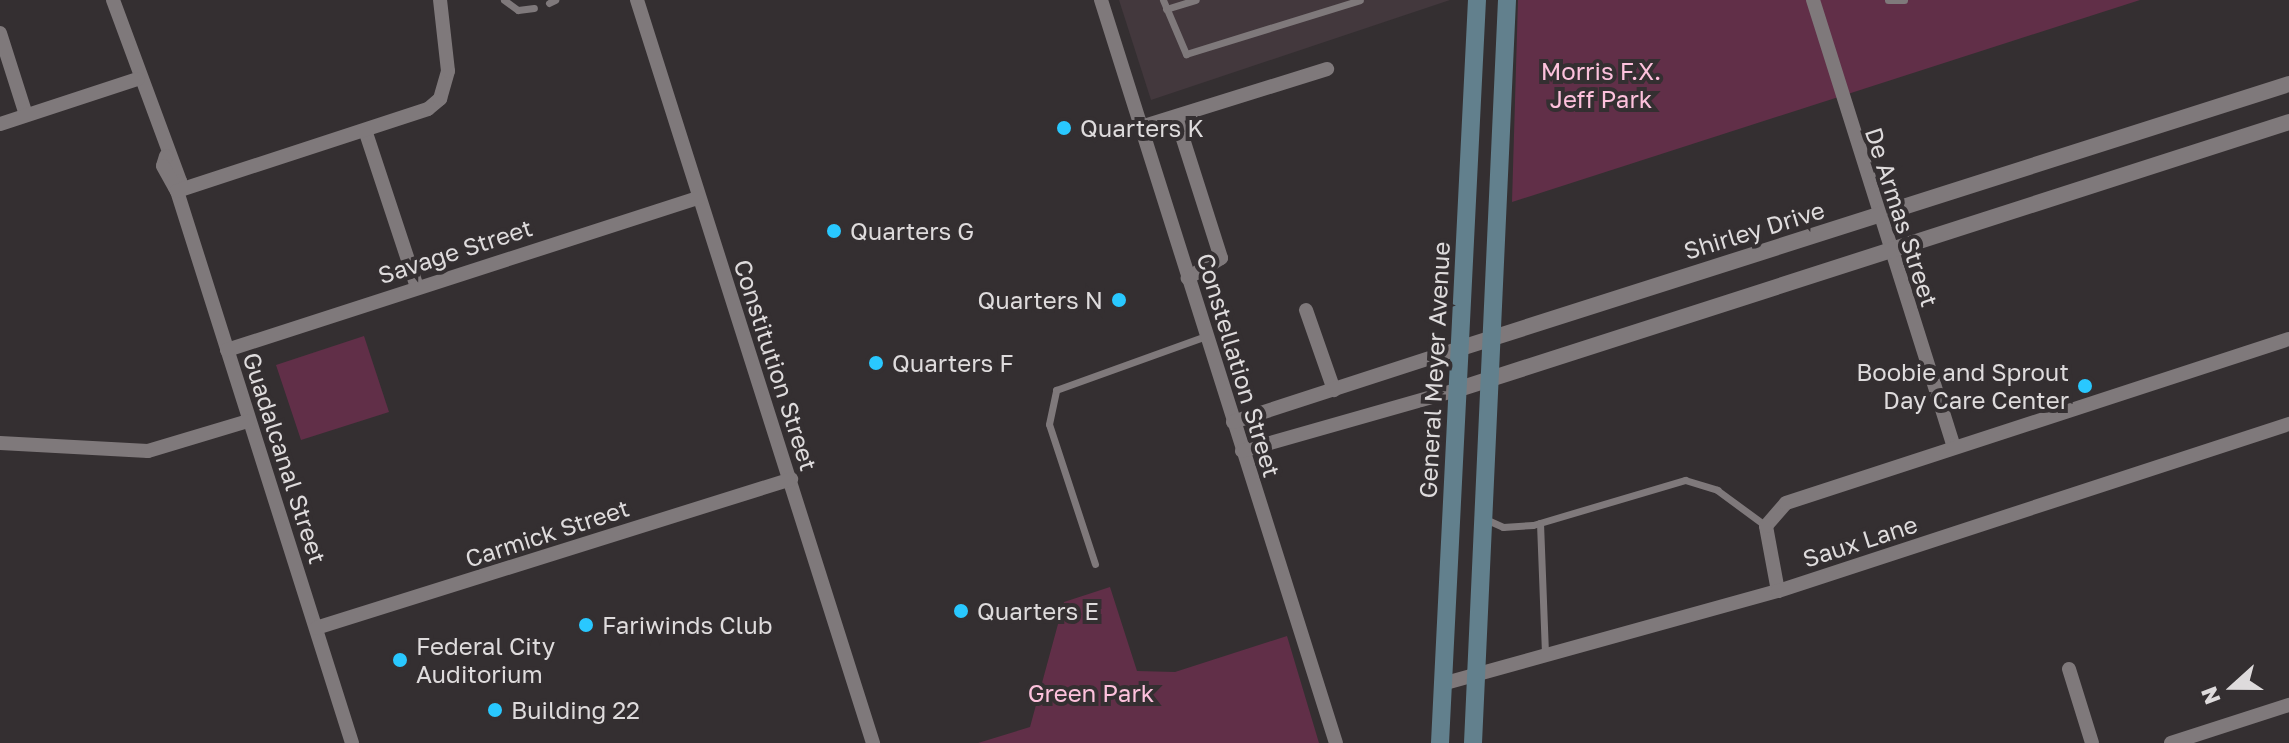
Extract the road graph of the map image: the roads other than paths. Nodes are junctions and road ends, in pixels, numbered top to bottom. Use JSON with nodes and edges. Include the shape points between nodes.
{"nodes":[{"id":1,"x":113,"y":0,"type":"edge"},
{"id":2,"x":440,"y":0,"type":"edge"},
{"id":3,"x":504,"y":0,"type":"edge"},
{"id":4,"x":637,"y":0,"type":"edge"},
{"id":5,"x":1101,"y":0,"type":"edge"},
{"id":6,"x":1163,"y":0,"type":"edge"},
{"id":7,"x":1196,"y":0,"type":"edge"},
{"id":8,"x":1360,"y":0,"type":"edge"},
{"id":9,"x":1477,"y":0,"type":"edge"},
{"id":10,"x":1507,"y":0,"type":"edge"},
{"id":11,"x":1813,"y":0,"type":"edge"},
{"id":12,"x":1888,"y":0,"type":"edge"},
{"id":13,"x":1904,"y":0,"type":"edge"},
{"id":14,"x":534,"y":8,"type":"dead end"},
{"id":15,"x":1166,"y":9,"type":"junction"},
{"id":16,"x":0,"y":33,"type":"edge"},
{"id":17,"x":1327,"y":69,"type":"dead end"},
{"id":18,"x":138,"y":79,"type":"junction"},
{"id":19,"x":2289,"y":84,"type":"edge"},
{"id":20,"x":26,"y":115,"type":"junction"},
{"id":21,"x":1176,"y":117,"type":"junction"},
{"id":22,"x":2289,"y":122,"type":"edge"},
{"id":23,"x":0,"y":124,"type":"edge"},
{"id":24,"x":1141,"y":127,"type":"junction"},
{"id":25,"x":366,"y":133,"type":"junction"},
{"id":26,"x":176,"y":189,"type":"junction"},
{"id":27,"x":698,"y":198,"type":"junction"},
{"id":28,"x":1879,"y":217,"type":"junction"},
{"id":29,"x":1890,"y":249,"type":"junction"},
{"id":30,"x":1188,"y":278,"type":"junction"},
{"id":31,"x":417,"y":287,"type":"junction"},
{"id":32,"x":1306,"y":310,"type":"dead end"},
{"id":33,"x":1206,"y":336,"type":"junction"},
{"id":34,"x":1490,"y":336,"type":"junction"},
{"id":35,"x":2289,"y":339,"type":"edge"},
{"id":36,"x":1458,"y":349,"type":"junction"},
{"id":37,"x":227,"y":350,"type":"junction"},
{"id":38,"x":1487,"y":379,"type":"junction"},
{"id":39,"x":1334,"y":390,"type":"junction"},
{"id":40,"x":1456,"y":390,"type":"junction"},
{"id":41,"x":248,"y":421,"type":"junction"},
{"id":42,"x":1233,"y":422,"type":"junction"},
{"id":43,"x":2289,"y":424,"type":"edge"},
{"id":44,"x":0,"y":443,"type":"edge"},
{"id":45,"x":1954,"y":447,"type":"junction"},
{"id":46,"x":1242,"y":451,"type":"junction"},
{"id":47,"x":791,"y":479,"type":"junction"},
{"id":48,"x":1481,"y":517,"type":"junction"},
{"id":49,"x":1540,"y":523,"type":"junction"},
{"id":50,"x":1766,"y":526,"type":"junction"},
{"id":51,"x":1095,"y":564,"type":"dead end"},
{"id":52,"x":1778,"y":591,"type":"junction"},
{"id":53,"x":316,"y":628,"type":"junction"},
{"id":54,"x":1546,"y":657,"type":"junction"},
{"id":55,"x":2069,"y":669,"type":"dead end"},
{"id":56,"x":1474,"y":680,"type":"junction"},
{"id":57,"x":1442,"y":684,"type":"junction"},
{"id":58,"x":2289,"y":705,"type":"edge"},
{"id":59,"x":352,"y":743,"type":"edge"},
{"id":60,"x":873,"y":743,"type":"edge"},
{"id":61,"x":1336,"y":743,"type":"edge"},
{"id":62,"x":1440,"y":743,"type":"edge"},
{"id":63,"x":1473,"y":743,"type":"edge"},
{"id":64,"x":2092,"y":743,"type":"edge"},
{"id":65,"x":2171,"y":743,"type":"edge"}],
"edges":[{"from":1,"to":18,"type":"street","name":"Guadalcanal Street"},
{"from":2,"to":25,"type":"street","via":[[448,71],[440,99]]},
{"from":3,"to":14,"type":"lane","via":[[518,10]]},
{"from":4,"to":27,"type":"street","name":"Constitution Street"},
{"from":5,"to":24,"type":"street","name":"Constellation Street"},
{"from":6,"to":15,"type":"lane"},
{"from":7,"to":15,"type":"lane"},
{"from":8,"to":15,"type":"lane","via":[[1186,54]]},
{"from":9,"to":36,"type":"main road","name":"General Meyer Avenue"},
{"from":10,"to":34,"type":"main road"},
{"from":11,"to":28,"type":"street","name":"De Armas Street"},
{"from":12,"to":13,"type":"lane"},
{"from":16,"to":20,"type":"street"},
{"from":17,"to":21,"type":"street"},
{"from":18,"to":20,"type":"street"},
{"from":18,"to":26,"type":"street","name":"Guadalcanal Street"},
{"from":19,"to":28,"type":"street","name":"Shirley Drive"},
{"from":20,"to":23,"type":"street"},
{"from":21,"to":24,"type":"street"},
{"from":21,"to":30,"type":"street","via":[[1221,258]]},
{"from":22,"to":29,"type":"street"},
{"from":24,"to":30,"type":"street","name":"Constellation Street"},
{"from":25,"to":26,"type":"street"},
{"from":25,"to":31,"type":"street"},
{"from":26,"to":37,"type":"street","name":"Guadalcanal Street"},
{"from":27,"to":31,"type":"street","name":"Savage Street"},
{"from":27,"to":47,"type":"street","name":"Constitution Street"},
{"from":28,"to":29,"type":"street","name":"De Armas Street"},
{"from":28,"to":34,"type":"street","name":"Shirley Drive"},
{"from":29,"to":38,"type":"street"},
{"from":29,"to":45,"type":"street","name":"De Armas Street"},
{"from":30,"to":33,"type":"street","name":"Constellation Street"},
{"from":31,"to":37,"type":"street","name":"Savage Street"},
{"from":32,"to":39,"type":"street"},
{"from":33,"to":42,"type":"street","name":"Constellation Street"},
{"from":33,"to":51,"type":"lane","via":[[1056,390],[1049,424]]},
{"from":34,"to":36,"type":"street","name":"Shirley Drive"},
{"from":34,"to":38,"type":"main road"},
{"from":35,"to":45,"type":"street"},
{"from":36,"to":39,"type":"street","name":"Shirley Drive"},
{"from":36,"to":40,"type":"main road","name":"General Meyer Avenue"},
{"from":37,"to":41,"type":"street","name":"Guadalcanal Street"},
{"from":38,"to":40,"type":"street"},
{"from":38,"to":48,"type":"main road"},
{"from":39,"to":42,"type":"street","name":"Shirley Drive"},
{"from":40,"to":46,"type":"street"},
{"from":40,"to":57,"type":"main road","name":"General Meyer Avenue"},
{"from":41,"to":44,"type":"street","via":[[148,451]]},
{"from":41,"to":53,"type":"street","name":"Guadalcanal Street"},
{"from":42,"to":46,"type":"street","name":"Constellation Street"},
{"from":43,"to":52,"type":"street","name":"Saux Lane"},
{"from":45,"to":50,"type":"street","via":[[1786,503]]},
{"from":46,"to":61,"type":"street","name":"Constellation Street"},
{"from":47,"to":53,"type":"street","name":"Carmick Street"},
{"from":47,"to":60,"type":"street","name":"Constitution Street"},
{"from":48,"to":49,"type":"lane","via":[[1503,527]]},
{"from":48,"to":56,"type":"main road"},
{"from":49,"to":50,"type":"lane","via":[[1685,480],[1717,490]]},
{"from":49,"to":54,"type":"lane"},
{"from":50,"to":52,"type":"street"},
{"from":52,"to":54,"type":"street","name":"Saux Lane"},
{"from":53,"to":59,"type":"street","name":"Guadalcanal Street"},
{"from":54,"to":56,"type":"street","name":"Saux Lane"},
{"from":55,"to":64,"type":"street"},
{"from":56,"to":57,"type":"street","name":"Saux Lane"},
{"from":56,"to":63,"type":"main road"},
{"from":57,"to":62,"type":"main road","name":"General Meyer Avenue"},
{"from":58,"to":65,"type":"street"}]}
